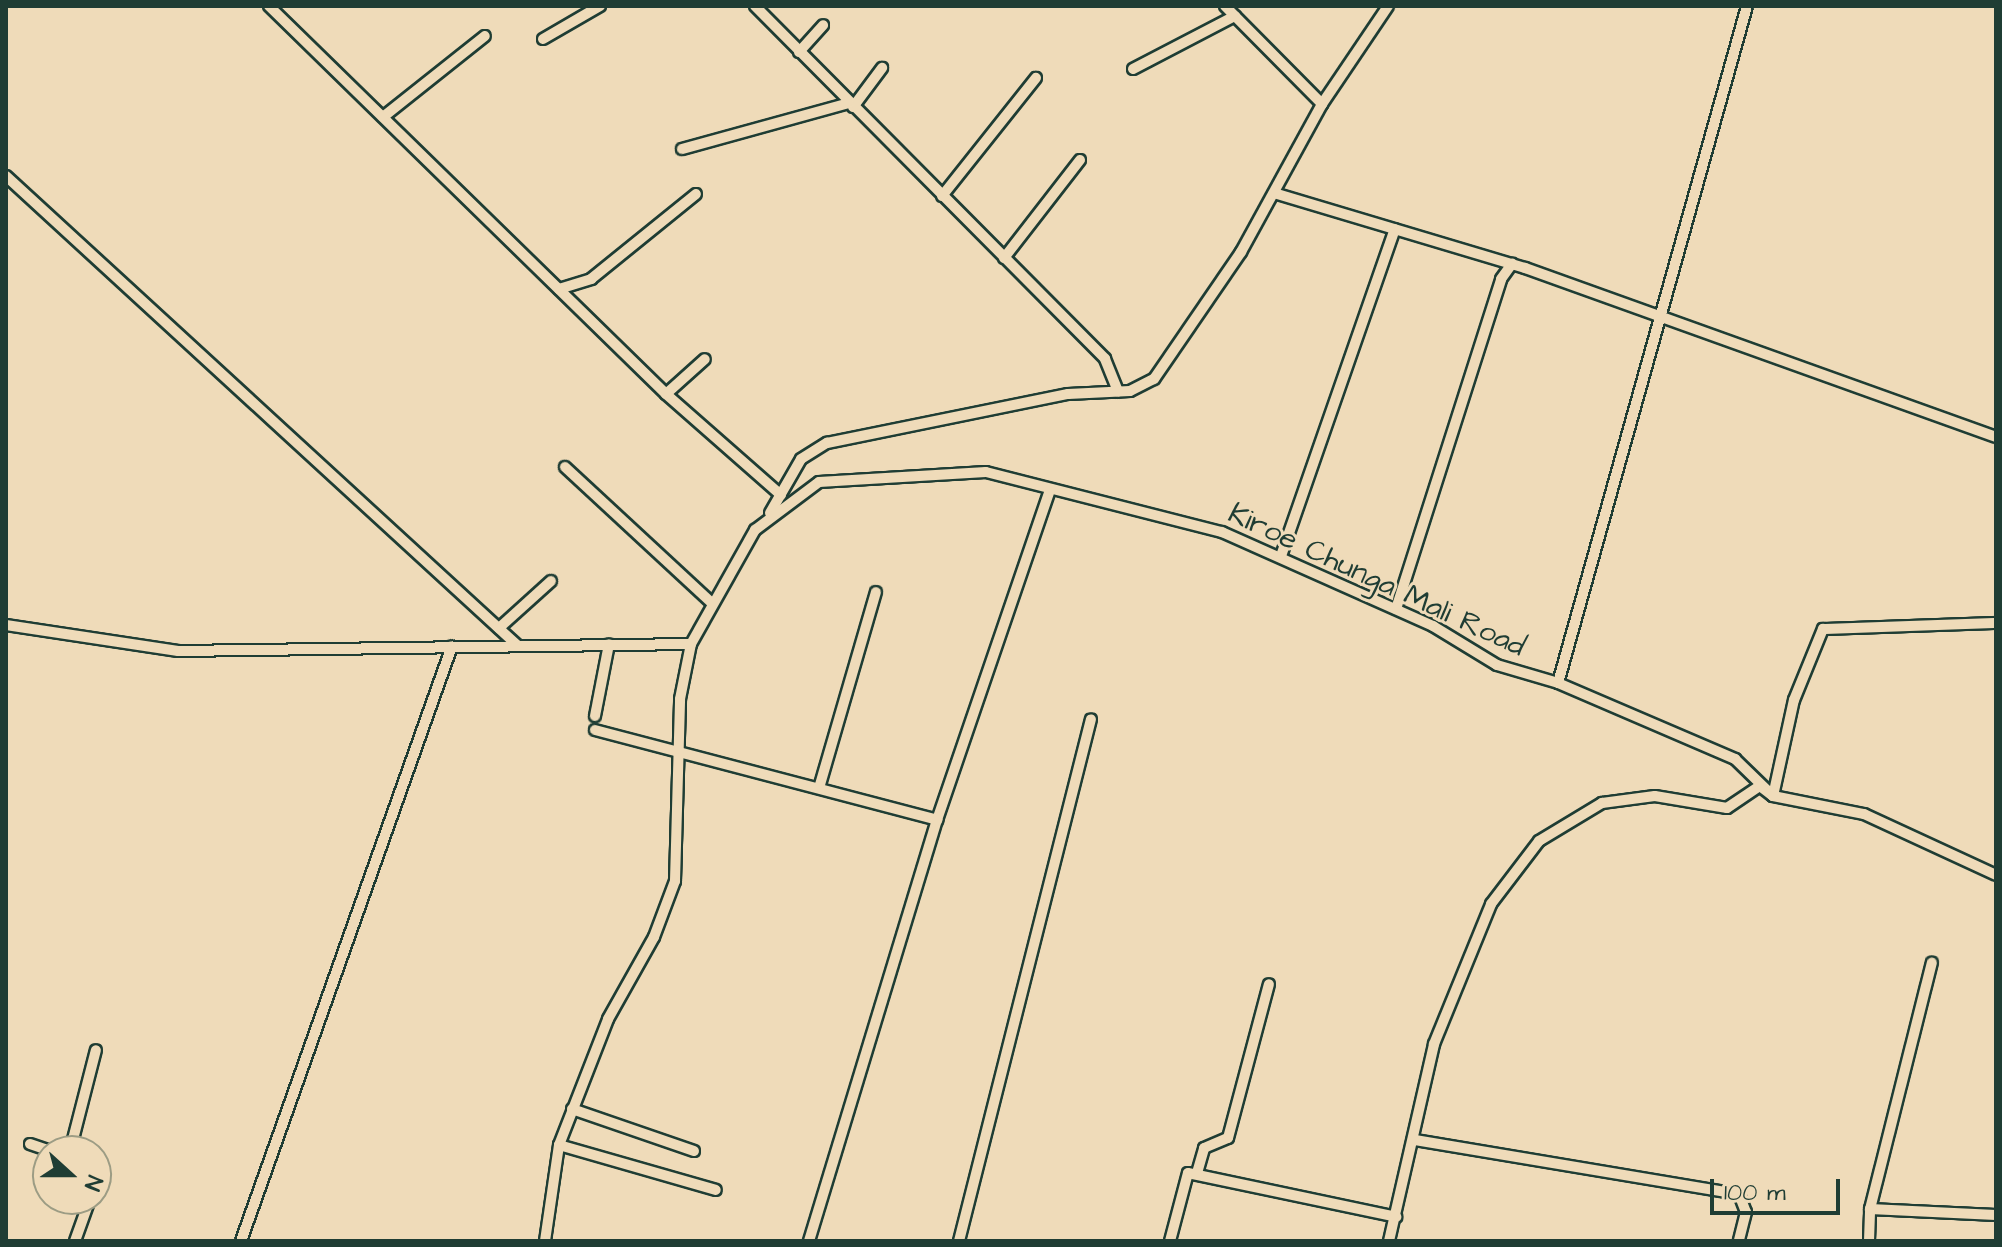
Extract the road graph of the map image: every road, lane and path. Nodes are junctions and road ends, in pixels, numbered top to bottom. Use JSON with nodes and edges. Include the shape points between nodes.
{"nodes":[{"id":1,"x":269,"y":6,"type":"edge"},
{"id":2,"x":600,"y":6,"type":"edge"},
{"id":3,"x":755,"y":6,"type":"edge"},
{"id":4,"x":1225,"y":6,"type":"edge"},
{"id":5,"x":1388,"y":6,"type":"edge"},
{"id":6,"x":1747,"y":6,"type":"edge"},
{"id":7,"x":1235,"y":16,"type":"junction"},
{"id":8,"x":823,"y":25,"type":"dead end"},
{"id":9,"x":485,"y":36,"type":"dead end"},
{"id":10,"x":543,"y":39,"type":"dead end"},
{"id":11,"x":799,"y":52,"type":"junction"},
{"id":12,"x":882,"y":68,"type":"dead end"},
{"id":13,"x":1133,"y":69,"type":"dead end"},
{"id":14,"x":1036,"y":78,"type":"dead end"},
{"id":15,"x":1322,"y":104,"type":"junction"},
{"id":16,"x":851,"y":105,"type":"junction"},
{"id":17,"x":383,"y":117,"type":"junction"},
{"id":18,"x":682,"y":149,"type":"dead end"},
{"id":19,"x":1080,"y":160,"type":"dead end"},
{"id":20,"x":6,"y":176,"type":"edge"},
{"id":21,"x":696,"y":194,"type":"dead end"},
{"id":22,"x":1277,"y":194,"type":"junction"},
{"id":23,"x":942,"y":196,"type":"junction"},
{"id":24,"x":1395,"y":229,"type":"junction"},
{"id":25,"x":1004,"y":258,"type":"junction"},
{"id":26,"x":1514,"y":264,"type":"junction"},
{"id":27,"x":559,"y":289,"type":"junction"},
{"id":28,"x":1659,"y":317,"type":"junction"},
{"id":29,"x":705,"y":359,"type":"dead end"},
{"id":30,"x":1118,"y":391,"type":"junction"},
{"id":31,"x":666,"y":394,"type":"junction"},
{"id":32,"x":1996,"y":437,"type":"edge"},
{"id":33,"x":565,"y":467,"type":"dead end"},
{"id":34,"x":1049,"y":492,"type":"junction"},
{"id":35,"x":781,"y":495,"type":"junction"},
{"id":36,"x":765,"y":522,"type":"junction"},
{"id":37,"x":1281,"y":556,"type":"junction"},
{"id":38,"x":551,"y":581,"type":"dead end"},
{"id":39,"x":876,"y":592,"type":"dead end"},
{"id":40,"x":711,"y":602,"type":"junction"},
{"id":41,"x":1396,"y":609,"type":"junction"},
{"id":42,"x":1996,"y":623,"type":"edge"},
{"id":43,"x":7,"y":624,"type":"edge"},
{"id":44,"x":499,"y":628,"type":"junction"},
{"id":45,"x":609,"y":644,"type":"junction"},
{"id":46,"x":691,"y":644,"type":"junction"},
{"id":47,"x":517,"y":645,"type":"junction"},
{"id":48,"x":452,"y":646,"type":"junction"},
{"id":49,"x":1558,"y":683,"type":"junction"},
{"id":50,"x":595,"y":716,"type":"dead end"},
{"id":51,"x":1091,"y":719,"type":"dead end"},
{"id":52,"x":595,"y":730,"type":"dead end"},
{"id":53,"x":680,"y":753,"type":"junction"},
{"id":54,"x":819,"y":788,"type":"junction"},
{"id":55,"x":1773,"y":796,"type":"junction"},
{"id":56,"x":937,"y":820,"type":"junction"},
{"id":57,"x":1996,"y":875,"type":"edge"},
{"id":58,"x":1932,"y":963,"type":"dead end"},
{"id":59,"x":1269,"y":984,"type":"dead end"},
{"id":60,"x":96,"y":1050,"type":"dead end"},
{"id":61,"x":572,"y":1109,"type":"junction"},
{"id":62,"x":74,"y":1135,"type":"edge"},
{"id":63,"x":1415,"y":1140,"type":"junction"},
{"id":64,"x":559,"y":1145,"type":"junction"},
{"id":65,"x":694,"y":1151,"type":"dead end"},
{"id":66,"x":1197,"y":1173,"type":"junction"},
{"id":67,"x":716,"y":1190,"type":"dead end"},
{"id":68,"x":1870,"y":1209,"type":"junction"},
{"id":69,"x":84,"y":1215,"type":"edge"},
{"id":70,"x":1996,"y":1215,"type":"edge"},
{"id":71,"x":1396,"y":1217,"type":"junction"},
{"id":72,"x":75,"y":1241,"type":"edge"},
{"id":73,"x":241,"y":1241,"type":"edge"},
{"id":74,"x":545,"y":1241,"type":"edge"},
{"id":75,"x":809,"y":1241,"type":"edge"},
{"id":76,"x":959,"y":1241,"type":"edge"},
{"id":77,"x":1170,"y":1241,"type":"edge"},
{"id":78,"x":1389,"y":1241,"type":"edge"},
{"id":79,"x":1739,"y":1241,"type":"edge"},
{"id":80,"x":1869,"y":1241,"type":"edge"}],
"edges":[{"from":1,"to":17,"type":"street"},
{"from":2,"to":10,"type":"street"},
{"from":3,"to":11,"type":"street"},
{"from":4,"to":7,"type":"street"},
{"from":5,"to":15,"type":"street"},
{"from":6,"to":28,"type":"street","name":"Kiroe Chunga Mali Road"},
{"from":7,"to":13,"type":"street"},
{"from":7,"to":15,"type":"street"},
{"from":8,"to":11,"type":"street"},
{"from":9,"to":17,"type":"street"},
{"from":11,"to":16,"type":"street"},
{"from":12,"to":16,"type":"street"},
{"from":14,"to":23,"type":"street"},
{"from":15,"to":22,"type":"street"},
{"from":16,"to":18,"type":"street"},
{"from":16,"to":23,"type":"street"},
{"from":17,"to":27,"type":"street"},
{"from":19,"to":25,"type":"street"},
{"from":20,"to":44,"type":"street"},
{"from":21,"to":27,"type":"street","via":[[610,266]]},
{"from":22,"to":24,"type":"street"},
{"from":22,"to":30,"type":"street","via":[[1154,379]]},
{"from":23,"to":25,"type":"street"},
{"from":24,"to":26,"type":"street"},
{"from":24,"to":37,"type":"street"},
{"from":25,"to":30,"type":"street","via":[[1105,359]]},
{"from":26,"to":28,"type":"street"},
{"from":26,"to":41,"type":"street","via":[[1505,264]]},
{"from":27,"to":31,"type":"street"},
{"from":28,"to":32,"type":"street"},
{"from":28,"to":49,"type":"street","name":"Kiroe Chunga Mali Road"},
{"from":29,"to":31,"type":"street"},
{"from":30,"to":35,"type":"street","via":[[827,443],[801,459]]},
{"from":31,"to":35,"type":"street"},
{"from":33,"to":40,"type":"street"},
{"from":34,"to":36,"type":"street","name":"Kiroe Chunga Mali Road","via":[[986,472],[869,474],[819,482]]},
{"from":34,"to":37,"type":"street","name":"Kiroe Chunga Mali Road","via":[[1222,532]]},
{"from":34,"to":56,"type":"street"},
{"from":35,"to":36,"type":"street"},
{"from":36,"to":40,"type":"street","name":"Kiroe Chunga Mali Road"},
{"from":37,"to":41,"type":"street","name":"Kiroe Chunga Mali Road"},
{"from":38,"to":44,"type":"street"},
{"from":39,"to":54,"type":"street"},
{"from":40,"to":46,"type":"street","name":"Kiroe Chunga Mali Road"},
{"from":41,"to":49,"type":"street","name":"Kiroe Chunga Mali Road","via":[[1497,665]]},
{"from":42,"to":55,"type":"street","via":[[1823,629],[1794,700]]},
{"from":43,"to":48,"type":"street","via":[[178,651]]},
{"from":44,"to":47,"type":"street"},
{"from":45,"to":46,"type":"street"},
{"from":45,"to":47,"type":"street"},
{"from":45,"to":50,"type":"street"},
{"from":46,"to":53,"type":"street","name":"Kiroe Chunga Mali Road","via":[[680,699]]},
{"from":47,"to":48,"type":"street"},
{"from":48,"to":73,"type":"street"},
{"from":49,"to":55,"type":"street","name":"Kiroe Chunga Mali Road","via":[[1735,759]]},
{"from":51,"to":76,"type":"street"},
{"from":52,"to":53,"type":"street"},
{"from":53,"to":54,"type":"street"},
{"from":53,"to":61,"type":"street","name":"Kiroe Chunga Mali Road","via":[[680,851],[670,899],[608,1019]]},
{"from":54,"to":56,"type":"street"},
{"from":55,"to":57,"type":"street","via":[[1864,814]]},
{"from":55,"to":63,"type":"street","via":[[1760,786],[1727,808],[1632,797],[1602,803],[1539,841],[1491,904],[1440,1028]]},
{"from":56,"to":75,"type":"street"},
{"from":58,"to":68,"type":"street"},
{"from":59,"to":66,"type":"street","via":[[1228,1138],[1204,1148]]},
{"from":60,"to":62,"type":"street"},
{"from":61,"to":64,"type":"street","name":"Kiroe Chunga Mali Road"},
{"from":61,"to":65,"type":"street"},
{"from":63,"to":71,"type":"street"},
{"from":63,"to":79,"type":"street","via":[[1739,1194],[1746,1212]]},
{"from":64,"to":67,"type":"street"},
{"from":64,"to":74,"type":"street","name":"Kiroe Chunga Mali Road"},
{"from":66,"to":71,"type":"street"},
{"from":66,"to":77,"type":"street","via":[[1185,1177]]},
{"from":68,"to":70,"type":"street"},
{"from":68,"to":80,"type":"street"},
{"from":69,"to":72,"type":"street"},
{"from":71,"to":78,"type":"street"}]}
